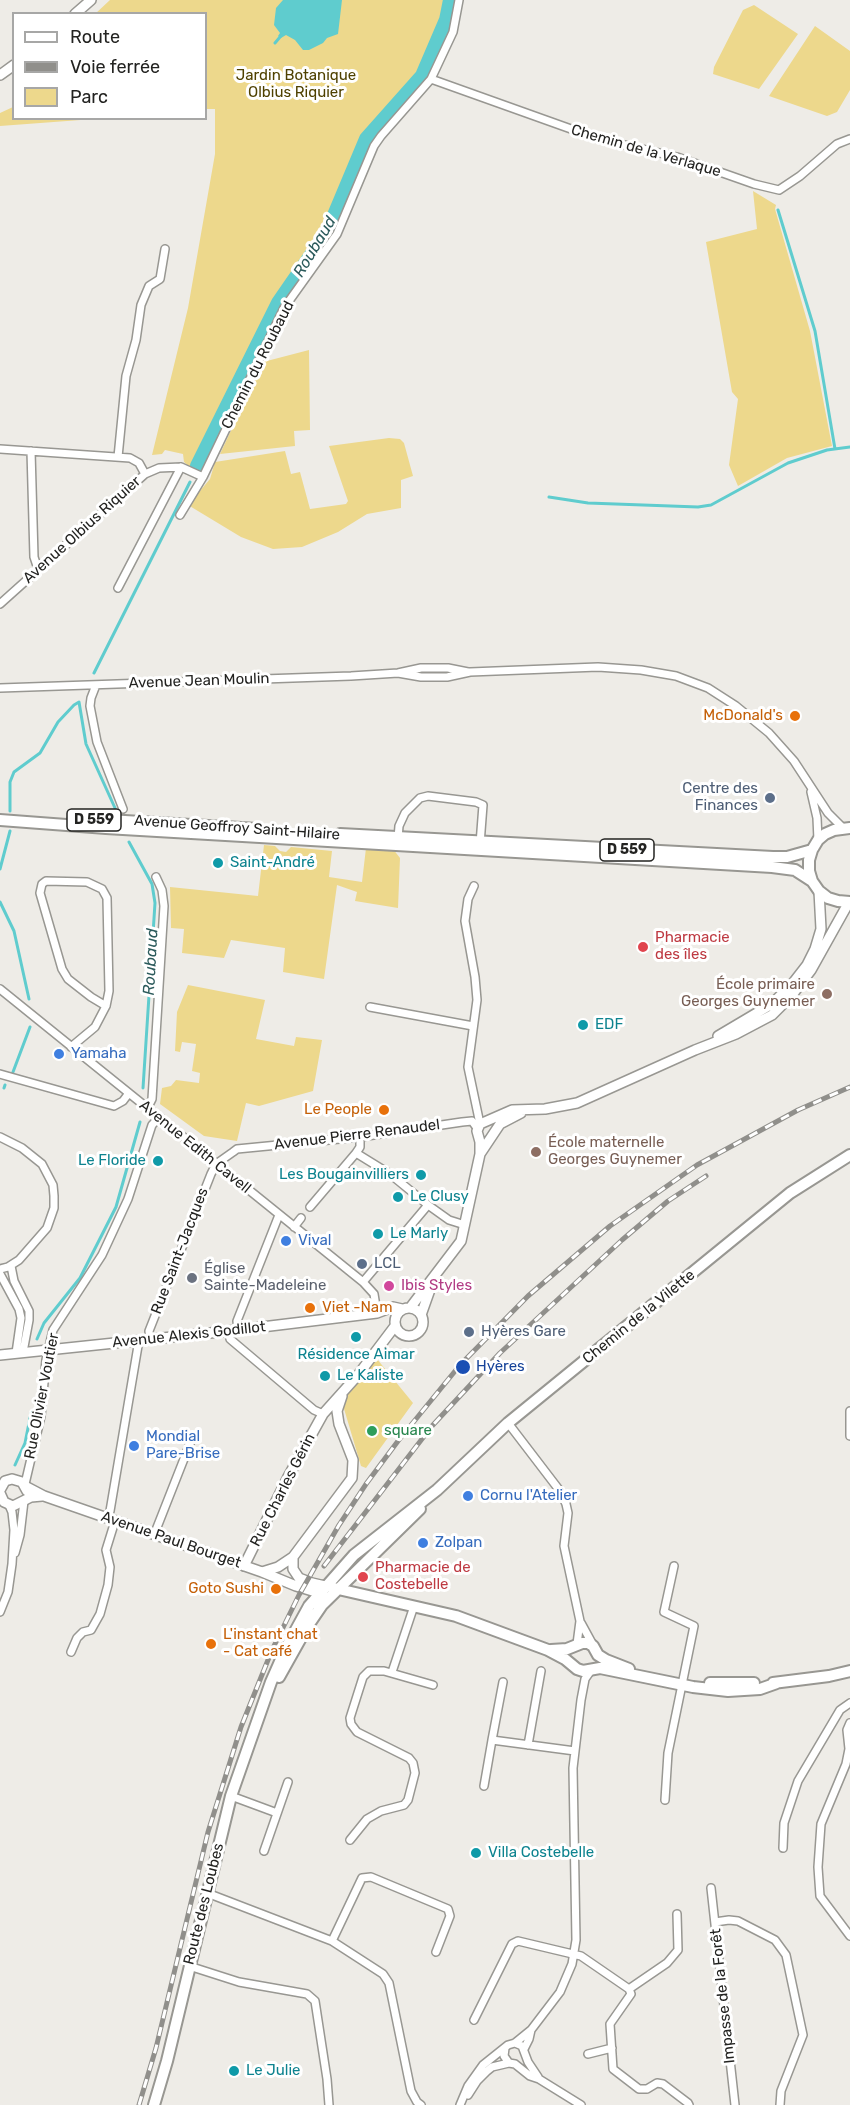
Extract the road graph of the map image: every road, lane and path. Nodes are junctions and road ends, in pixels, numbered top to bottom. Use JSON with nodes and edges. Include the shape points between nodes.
{"nodes":[{"id":1,"x":91,"y":0,"type":"edge"},
{"id":2,"x":459,"y":0,"type":"edge"},
{"id":3,"x":77,"y":12,"type":"edge"},
{"id":4,"x":431,"y":79,"type":"junction"},
{"id":5,"x":850,"y":138,"type":"edge"},
{"id":6,"x":165,"y":249,"type":"dead end"},
{"id":7,"x":0,"y":449,"type":"edge"},
{"id":8,"x":31,"y":451,"type":"junction"},
{"id":9,"x":118,"y":457,"type":"junction"},
{"id":10,"x":181,"y":467,"type":"junction"},
{"id":11,"x":145,"y":474,"type":"junction"},
{"id":12,"x":203,"y":477,"type":"junction"},
{"id":13,"x":180,"y":515,"type":"dead end"},
{"id":14,"x":38,"y":569,"type":"junction"},
{"id":15,"x":118,"y":588,"type":"dead end"},
{"id":16,"x":0,"y":604,"type":"edge"},
{"id":17,"x":96,"y":685,"type":"junction"},
{"id":18,"x":0,"y":688,"type":"edge"},
{"id":19,"x":809,"y":787,"type":"junction"},
{"id":20,"x":123,"y":809,"type":"dead end"},
{"id":21,"x":0,"y":820,"type":"edge"},
{"id":22,"x":847,"y":828,"type":"edge"},
{"id":23,"x":398,"y":841,"type":"junction"},
{"id":24,"x":480,"y":845,"type":"junction"},
{"id":25,"x":815,"y":845,"type":"junction"},
{"id":26,"x":156,"y":877,"type":"dead end"},
{"id":27,"x":812,"y":881,"type":"junction"},
{"id":28,"x":474,"y":886,"type":"dead end"},
{"id":29,"x":819,"y":891,"type":"junction"},
{"id":30,"x":849,"y":902,"type":"edge"},
{"id":31,"x":0,"y":989,"type":"edge"},
{"id":32,"x":106,"y":1006,"type":"junction"},
{"id":33,"x":370,"y":1007,"type":"dead end"},
{"id":34,"x":473,"y":1026,"type":"junction"},
{"id":35,"x":71,"y":1047,"type":"junction"},
{"id":36,"x":695,"y":1050,"type":"junction"},
{"id":37,"x":0,"y":1074,"type":"edge"},
{"id":38,"x":129,"y":1093,"type":"junction"},
{"id":39,"x":148,"y":1107,"type":"junction"},
{"id":40,"x":160,"y":1117,"type":"junction"},
{"id":41,"x":484,"y":1130,"type":"junction"},
{"id":42,"x":0,"y":1137,"type":"edge"},
{"id":43,"x":360,"y":1137,"type":"junction"},
{"id":44,"x":233,"y":1152,"type":"junction"},
{"id":45,"x":356,"y":1153,"type":"junction"},
{"id":46,"x":850,"y":1155,"type":"edge"},
{"id":47,"x":208,"y":1157,"type":"junction"},
{"id":48,"x":226,"y":1157,"type":"junction"},
{"id":49,"x":216,"y":1164,"type":"junction"},
{"id":50,"x":230,"y":1176,"type":"junction"},
{"id":51,"x":428,"y":1205,"type":"junction"},
{"id":52,"x":310,"y":1207,"type":"dead end"},
{"id":53,"x":279,"y":1215,"type":"junction"},
{"id":54,"x":300,"y":1218,"type":"dead end"},
{"id":55,"x":465,"y":1224,"type":"junction"},
{"id":56,"x":294,"y":1227,"type":"junction"},
{"id":57,"x":11,"y":1266,"type":"junction"},
{"id":58,"x":0,"y":1269,"type":"edge"},
{"id":59,"x":0,"y":1274,"type":"edge"},
{"id":60,"x":435,"y":1276,"type":"junction"},
{"id":61,"x":363,"y":1282,"type":"junction"},
{"id":62,"x":406,"y":1309,"type":"junction"},
{"id":63,"x":377,"y":1313,"type":"junction"},
{"id":64,"x":421,"y":1314,"type":"junction"},
{"id":65,"x":395,"y":1324,"type":"junction"},
{"id":66,"x":233,"y":1330,"type":"junction"},
{"id":67,"x":403,"y":1335,"type":"junction"},
{"id":68,"x":150,"y":1339,"type":"junction"},
{"id":69,"x":139,"y":1340,"type":"junction"},
{"id":70,"x":380,"y":1347,"type":"junction"},
{"id":71,"x":48,"y":1350,"type":"junction"},
{"id":72,"x":20,"y":1353,"type":"junction"},
{"id":73,"x":0,"y":1355,"type":"edge"},
{"id":74,"x":343,"y":1392,"type":"junction"},
{"id":75,"x":850,"y":1411,"type":"edge"},
{"id":76,"x":323,"y":1414,"type":"junction"},
{"id":77,"x":508,"y":1423,"type":"junction"},
{"id":78,"x":339,"y":1424,"type":"junction"},
{"id":79,"x":193,"y":1436,"type":"dead end"},
{"id":80,"x":850,"y":1436,"type":"edge"},
{"id":81,"x":25,"y":1485,"type":"junction"},
{"id":82,"x":436,"y":1490,"type":"junction"},
{"id":83,"x":2,"y":1492,"type":"edge"},
{"id":84,"x":44,"y":1496,"type":"junction"},
{"id":85,"x":24,"y":1500,"type":"junction"},
{"id":86,"x":111,"y":1520,"type":"junction"},
{"id":87,"x":154,"y":1535,"type":"junction"},
{"id":88,"x":293,"y":1557,"type":"junction"},
{"id":89,"x":12,"y":1564,"type":"junction"},
{"id":90,"x":244,"y":1566,"type":"junction"},
{"id":91,"x":674,"y":1566,"type":"dead end"},
{"id":92,"x":262,"y":1572,"type":"junction"},
{"id":93,"x":352,"y":1574,"type":"junction"},
{"id":94,"x":298,"y":1587,"type":"junction"},
{"id":95,"x":328,"y":1592,"type":"junction"},
{"id":96,"x":353,"y":1594,"type":"junction"},
{"id":97,"x":309,"y":1606,"type":"junction"},
{"id":98,"x":413,"y":1609,"type":"junction"},
{"id":99,"x":0,"y":1612,"type":"edge"},
{"id":100,"x":580,"y":1621,"type":"junction"},
{"id":101,"x":576,"y":1645,"type":"junction"},
{"id":102,"x":548,"y":1650,"type":"junction"},
{"id":103,"x":596,"y":1650,"type":"junction"},
{"id":104,"x":71,"y":1652,"type":"dead end"},
{"id":105,"x":574,"y":1666,"type":"junction"},
{"id":106,"x":592,"y":1669,"type":"junction"},
{"id":107,"x":541,"y":1671,"type":"dead end"},
{"id":108,"x":850,"y":1671,"type":"edge"},
{"id":109,"x":392,"y":1672,"type":"junction"},
{"id":110,"x":829,"y":1676,"type":"junction"},
{"id":111,"x":850,"y":1676,"type":"edge"},
{"id":112,"x":503,"y":1682,"type":"dead end"},
{"id":113,"x":681,"y":1682,"type":"junction"},
{"id":114,"x":433,"y":1685,"type":"dead end"},
{"id":115,"x":580,"y":1700,"type":"junction"},
{"id":116,"x":850,"y":1703,"type":"edge"},
{"id":117,"x":262,"y":1706,"type":"junction"},
{"id":118,"x":850,"y":1723,"type":"edge"},
{"id":119,"x":492,"y":1740,"type":"junction"},
{"id":120,"x":528,"y":1745,"type":"junction"},
{"id":121,"x":575,"y":1751,"type":"junction"},
{"id":122,"x":288,"y":1782,"type":"dead end"},
{"id":123,"x":484,"y":1786,"type":"dead end"},
{"id":124,"x":231,"y":1796,"type":"junction"},
{"id":125,"x":665,"y":1800,"type":"dead end"},
{"id":126,"x":277,"y":1814,"type":"junction"},
{"id":127,"x":350,"y":1840,"type":"dead end"},
{"id":128,"x":783,"y":1848,"type":"dead end"},
{"id":129,"x":264,"y":1851,"type":"dead end"},
{"id":130,"x":711,"y":1888,"type":"dead end"},
{"id":131,"x":207,"y":1893,"type":"junction"},
{"id":132,"x":677,"y":1914,"type":"dead end"},
{"id":133,"x":715,"y":1922,"type":"junction"},
{"id":134,"x":850,"y":1936,"type":"edge"},
{"id":135,"x":332,"y":1941,"type":"junction"},
{"id":136,"x":436,"y":1952,"type":"dead end"},
{"id":137,"x":575,"y":1955,"type":"junction"},
{"id":138,"x":189,"y":1966,"type":"junction"},
{"id":139,"x":629,"y":1989,"type":"junction"},
{"id":140,"x":474,"y":2020,"type":"dead end"},
{"id":141,"x":531,"y":2030,"type":"junction"},
{"id":142,"x":515,"y":2043,"type":"junction"},
{"id":143,"x":505,"y":2048,"type":"junction"},
{"id":144,"x":612,"y":2048,"type":"junction"},
{"id":145,"x":524,"y":2051,"type":"junction"},
{"id":146,"x":588,"y":2054,"type":"dead end"},
{"id":147,"x":512,"y":2063,"type":"junction"},
{"id":148,"x":539,"y":2079,"type":"junction"},
{"id":149,"x":154,"y":2105,"type":"edge"},
{"id":150,"x":329,"y":2105,"type":"edge"},
{"id":151,"x":421,"y":2105,"type":"edge"},
{"id":152,"x":461,"y":2105,"type":"edge"},
{"id":153,"x":581,"y":2105,"type":"edge"},
{"id":154,"x":688,"y":2105,"type":"edge"},
{"id":155,"x":735,"y":2105,"type":"edge"},
{"id":156,"x":780,"y":2105,"type":"edge"}],
"edges":[{"from":1,"to":3,"type":"street"},
{"from":2,"to":4,"type":"street","name":"Chemin du Roubaud","via":[[453,32]]},
{"from":4,"to":5,"type":"street","name":"Chemin de la Verlaque","via":[[599,139],[677,157],[779,190]]},
{"from":4,"to":12,"type":"street","name":"Chemin du Roubaud","via":[[374,146],[338,234],[284,308]]},
{"from":6,"to":9,"type":"street","via":[[160,279],[148,285],[141,305],[126,376]]},
{"from":7,"to":8,"type":"street"},
{"from":8,"to":9,"type":"street"},
{"from":8,"to":14,"type":"street","via":[[34,557]]},
{"from":9,"to":11,"type":"street","via":[[139,463]]},
{"from":10,"to":11,"type":"street","name":"Avenue Olbius Riquier","via":[[159,468]]},
{"from":10,"to":12,"type":"street"},
{"from":10,"to":15,"type":"street"},
{"from":11,"to":14,"type":"street","name":"Avenue Olbius Riquier"},
{"from":12,"to":13,"type":"street","name":"Chemin du Roubaud"},
{"from":14,"to":16,"type":"street","name":"Avenue Olbius Riquier"},
{"from":17,"to":18,"type":"street","name":"Avenue Jean Moulin"},
{"from":17,"to":19,"type":"street","name":"Avenue Jean Moulin","via":[[398,673],[447,677],[470,672],[598,667],[641,670],[676,676],[708,688],[736,706],[770,734],[794,761]]},
{"from":17,"to":20,"type":"street","via":[[90,706],[97,742]]},
{"from":19,"to":22,"type":"street","name":"Avenue Jean Moulin","via":[[828,813]]},
{"from":19,"to":25,"type":"street","name":"Avenue Jean Moulin","via":[[817,818]]},
{"from":21,"to":23,"type":"main road","name":"Avenue Geoffroy Saint-Hilaire","number":"D 559"},
{"from":22,"to":25,"type":"main road","name":"Avenue Geoffroy Saint-Hilaire","via":[[834,830]]},
{"from":23,"to":24,"type":"main road","name":"Avenue Geoffroy Saint-Hilaire","number":"D 559"},
{"from":23,"to":24,"type":"street","via":[[405,813],[420,798],[428,796],[483,805]]},
{"from":24,"to":25,"type":"main road","name":"Avenue Geoffroy Saint-Hilaire","number":"D 559","via":[[773,857]]},
{"from":24,"to":27,"type":"main road","name":"Avenue Geoffroy Saint-Hilaire","number":"D 559","via":[[772,867],[795,870]]},
{"from":25,"to":27,"type":"main road","via":[[809,860]]},
{"from":26,"to":39,"type":"street","via":[[164,906],[152,1099]]},
{"from":27,"to":29,"type":"main road"},
{"from":28,"to":34,"type":"street","via":[[465,921],[476,977]]},
{"from":29,"to":30,"type":"main road","via":[[828,898]]},
{"from":29,"to":36,"type":"street","via":[[821,929],[807,965],[793,983],[772,1004]]},
{"from":30,"to":36,"type":"street","via":[[811,970],[780,1008],[736,1034]]},
{"from":31,"to":35,"type":"street","name":"Avenue Edith Cavell"},
{"from":32,"to":32,"type":"street","via":[[107,898],[102,889],[87,882],[46,881],[40,893],[62,969],[68,979]]},
{"from":32,"to":35,"type":"street","via":[[95,1028]]},
{"from":33,"to":34,"type":"street"},
{"from":34,"to":41,"type":"street","via":[[468,1067]]},
{"from":35,"to":38,"type":"street","name":"Avenue Edith Cavell"},
{"from":36,"to":41,"type":"street","via":[[577,1103],[504,1112]]},
{"from":37,"to":38,"type":"street","via":[[114,1106]]},
{"from":38,"to":39,"type":"street","name":"Avenue Edith Cavell"},
{"from":39,"to":40,"type":"street","name":"Avenue Edith Cavell"},
{"from":40,"to":47,"type":"street","name":"Avenue Edith Cavell"},
{"from":40,"to":71,"type":"street","name":"Rue Olivier Voutier","via":[[152,1125],[128,1199],[102,1255],[57,1322]]},
{"from":41,"to":43,"type":"street","name":"Avenue Pierre Renaudel","via":[[471,1121]]},
{"from":41,"to":55,"type":"street"},
{"from":42,"to":57,"type":"street","via":[[42,1164],[54,1196],[47,1228]]},
{"from":43,"to":44,"type":"street","name":"Avenue Pierre Renaudel"},
{"from":43,"to":45,"type":"street"},
{"from":44,"to":48,"type":"street","name":"Avenue Pierre Renaudel"},
{"from":44,"to":50,"type":"street","via":[[227,1166]]},
{"from":45,"to":51,"type":"street"},
{"from":45,"to":52,"type":"street"},
{"from":46,"to":77,"type":"main road","name":"Chemin de la Vilette","via":[[790,1193]]},
{"from":47,"to":48,"type":"street"},
{"from":47,"to":49,"type":"street","name":"Avenue Edith Cavell"},
{"from":48,"to":49,"type":"street","name":"Avenue Pierre Renaudel"},
{"from":49,"to":50,"type":"street","name":"Avenue Edith Cavell"},
{"from":49,"to":68,"type":"street","name":"Rue Saint-Jacques","via":[[149,1330]]},
{"from":50,"to":53,"type":"street","name":"Avenue Edith Cavell"},
{"from":51,"to":55,"type":"street","via":[[449,1220]]},
{"from":51,"to":61,"type":"street"},
{"from":53,"to":56,"type":"street","name":"Avenue Edith Cavell"},
{"from":53,"to":66,"type":"street"},
{"from":54,"to":56,"type":"street"},
{"from":55,"to":60,"type":"street","via":[[458,1247]]},
{"from":56,"to":61,"type":"street","name":"Avenue Edith Cavell"},
{"from":57,"to":58,"type":"street"},
{"from":57,"to":72,"type":"street","via":[[29,1311]]},
{"from":59,"to":72,"type":"street","via":[[19,1309]]},
{"from":60,"to":62,"type":"street"},
{"from":60,"to":64,"type":"street"},
{"from":61,"to":63,"type":"street","name":"Avenue Edith Cavell","via":[[374,1294]]},
{"from":62,"to":63,"type":"street","name":"Avenue Alexis Godillot","via":[[393,1307]]},
{"from":62,"to":64,"type":"street"},
{"from":62,"to":65,"type":"street","via":[[398,1313]]},
{"from":63,"to":65,"type":"street"},
{"from":63,"to":66,"type":"street","name":"Avenue Alexis Godillot"},
{"from":64,"to":67,"type":"street","via":[[423,1325],[418,1332]]},
{"from":65,"to":67,"type":"street"},
{"from":65,"to":70,"type":"street","name":"Rue Charles Gérin"},
{"from":66,"to":68,"type":"street","name":"Avenue Alexis Godillot"},
{"from":66,"to":76,"type":"street","via":[[230,1339]]},
{"from":67,"to":70,"type":"street"},
{"from":68,"to":69,"type":"street","name":"Avenue Alexis Godillot"},
{"from":69,"to":71,"type":"street","name":"Avenue Alexis Godillot"},
{"from":69,"to":86,"type":"street"},
{"from":70,"to":74,"type":"street","name":"Rue Charles Gérin"},
{"from":71,"to":72,"type":"street","name":"Avenue Alexis Godillot"},
{"from":71,"to":81,"type":"street","name":"Rue Olivier Voutier","via":[[41,1416]]},
{"from":72,"to":73,"type":"street","name":"Avenue Alexis Godillot"},
{"from":74,"to":76,"type":"street","name":"Rue Charles Gérin"},
{"from":74,"to":78,"type":"street","via":[[337,1412]]},
{"from":75,"to":80,"type":"street"},
{"from":76,"to":78,"type":"street"},
{"from":76,"to":90,"type":"street","name":"Rue Charles Gérin"},
{"from":77,"to":82,"type":"main road","name":"Chemin de la Vilette"},
{"from":77,"to":100,"type":"street","via":[[566,1504],[564,1546]]},
{"from":78,"to":88,"type":"street","via":[[353,1460],[352,1478]]},
{"from":79,"to":87,"type":"street"},
{"from":81,"to":83,"type":"street","via":[[12,1479]]},
{"from":81,"to":84,"type":"street","name":"Avenue Paul Bourget"},
{"from":81,"to":85,"type":"street"},
{"from":82,"to":93,"type":"main road","name":"Chemin de la Vilette"},
{"from":82,"to":95,"type":"main road","name":"Chemin de la Vilette","via":[[366,1543]]},
{"from":83,"to":85,"type":"street","via":[[17,1505]]},
{"from":83,"to":89,"type":"street","via":[[14,1521]]},
{"from":84,"to":85,"type":"street"},
{"from":84,"to":86,"type":"street","name":"Avenue Paul Bourget"},
{"from":85,"to":89,"type":"street"},
{"from":86,"to":87,"type":"street","name":"Avenue Paul Bourget"},
{"from":86,"to":104,"type":"street","via":[[106,1550],[110,1567],[108,1585],[100,1614],[91,1630],[77,1638]]},
{"from":87,"to":90,"type":"street","name":"Avenue Paul Bourget"},
{"from":88,"to":92,"type":"street"},
{"from":88,"to":95,"type":"street","via":[[293,1569],[299,1578]]},
{"from":89,"to":99,"type":"street"},
{"from":90,"to":92,"type":"street","name":"Avenue Paul Bourget"},
{"from":91,"to":113,"type":"street","via":[[664,1612],[694,1626]]},
{"from":92,"to":94,"type":"street","name":"Avenue Paul Bourget"},
{"from":93,"to":95,"type":"main road","name":"Chemin de la Vilette"},
{"from":93,"to":96,"type":"main road"},
{"from":94,"to":95,"type":"street","name":"Avenue Paul Bourget"},
{"from":94,"to":97,"type":"street","via":[[309,1596]]},
{"from":95,"to":96,"type":"main road"},
{"from":95,"to":97,"type":"main road","name":"Route des Loubes"},
{"from":95,"to":98,"type":"main road"},
{"from":95,"to":117,"type":"main road","name":"Route des Loubes"},
{"from":96,"to":98,"type":"main road"},
{"from":97,"to":117,"type":"main road","name":"Route des Loubes"},
{"from":98,"to":102,"type":"main road","via":[[446,1613]]},
{"from":98,"to":109,"type":"street"},
{"from":100,"to":101,"type":"street"},
{"from":100,"to":103,"type":"street"},
{"from":101,"to":102,"type":"main road"},
{"from":101,"to":103,"type":"main road","via":[[585,1642]]},
{"from":101,"to":105,"type":"main road","via":[[570,1654]]},
{"from":102,"to":105,"type":"main road"},
{"from":103,"to":106,"type":"main road","via":[[598,1661]]},
{"from":103,"to":113,"type":"main road","via":[[620,1667]]},
{"from":105,"to":106,"type":"main road"},
{"from":105,"to":115,"type":"street","via":[[580,1680]]},
{"from":106,"to":113,"type":"main road"},
{"from":106,"to":115,"type":"street"},
{"from":107,"to":120,"type":"street"},
{"from":108,"to":110,"type":"main road"},
{"from":109,"to":114,"type":"street"},
{"from":109,"to":127,"type":"street","via":[[369,1671],[363,1677],[350,1718],[357,1732],[410,1758],[415,1773],[411,1791],[404,1805],[367,1819]]},
{"from":110,"to":111,"type":"main road"},
{"from":110,"to":113,"type":"main road","via":[[777,1683]]},
{"from":112,"to":119,"type":"street"},
{"from":113,"to":125,"type":"street","via":[[668,1753]]},
{"from":115,"to":121,"type":"street"},
{"from":116,"to":128,"type":"street","via":[[840,1710],[798,1781],[784,1823]]},
{"from":117,"to":124,"type":"main road","name":"Route des Loubes"},
{"from":118,"to":134,"type":"street","via":[[846,1764],[820,1824],[818,1868],[820,1896]]},
{"from":119,"to":120,"type":"street"},
{"from":119,"to":123,"type":"street"},
{"from":120,"to":121,"type":"street"},
{"from":121,"to":137,"type":"street"},
{"from":122,"to":126,"type":"street"},
{"from":124,"to":126,"type":"street"},
{"from":124,"to":131,"type":"main road","name":"Route des Loubes"},
{"from":126,"to":129,"type":"street"},
{"from":130,"to":133,"type":"street","name":"Impasse de la Forêt"},
{"from":131,"to":135,"type":"street"},
{"from":131,"to":138,"type":"main road","name":"Route des Loubes"},
{"from":132,"to":139,"type":"street","via":[[678,1950],[667,1963]]},
{"from":133,"to":155,"type":"street","name":"Impasse de la Forêt"},
{"from":133,"to":156,"type":"street","via":[[738,1922],[775,1940],[786,1955],[804,2035],[781,2091]]},
{"from":135,"to":136,"type":"street","via":[[362,1878],[371,1877],[448,1909],[450,1916]]},
{"from":135,"to":151,"type":"street","via":[[383,1974],[389,1983],[411,2091]]},
{"from":137,"to":139,"type":"street"},
{"from":137,"to":140,"type":"street","via":[[519,1941],[512,1944]]},
{"from":137,"to":141,"type":"street","via":[[560,1992]]},
{"from":138,"to":149,"type":"main road","name":"Route des Loubes"},
{"from":138,"to":150,"type":"street","via":[[239,1982],[307,1994],[315,2001]]},
{"from":139,"to":144,"type":"street","via":[[631,1994],[610,2024]]},
{"from":141,"to":142,"type":"street"},
{"from":141,"to":145,"type":"street"},
{"from":142,"to":143,"type":"street"},
{"from":142,"to":145,"type":"street"},
{"from":143,"to":147,"type":"street","via":[[504,2056]]},
{"from":143,"to":152,"type":"street","via":[[473,2077]]},
{"from":144,"to":146,"type":"street"},
{"from":144,"to":154,"type":"street","via":[[613,2069],[639,2089],[663,2084]]},
{"from":145,"to":147,"type":"street","via":[[520,2062]]},
{"from":145,"to":148,"type":"street"},
{"from":147,"to":148,"type":"street"},
{"from":147,"to":152,"type":"street","via":[[487,2071]]},
{"from":148,"to":153,"type":"street"}]}
